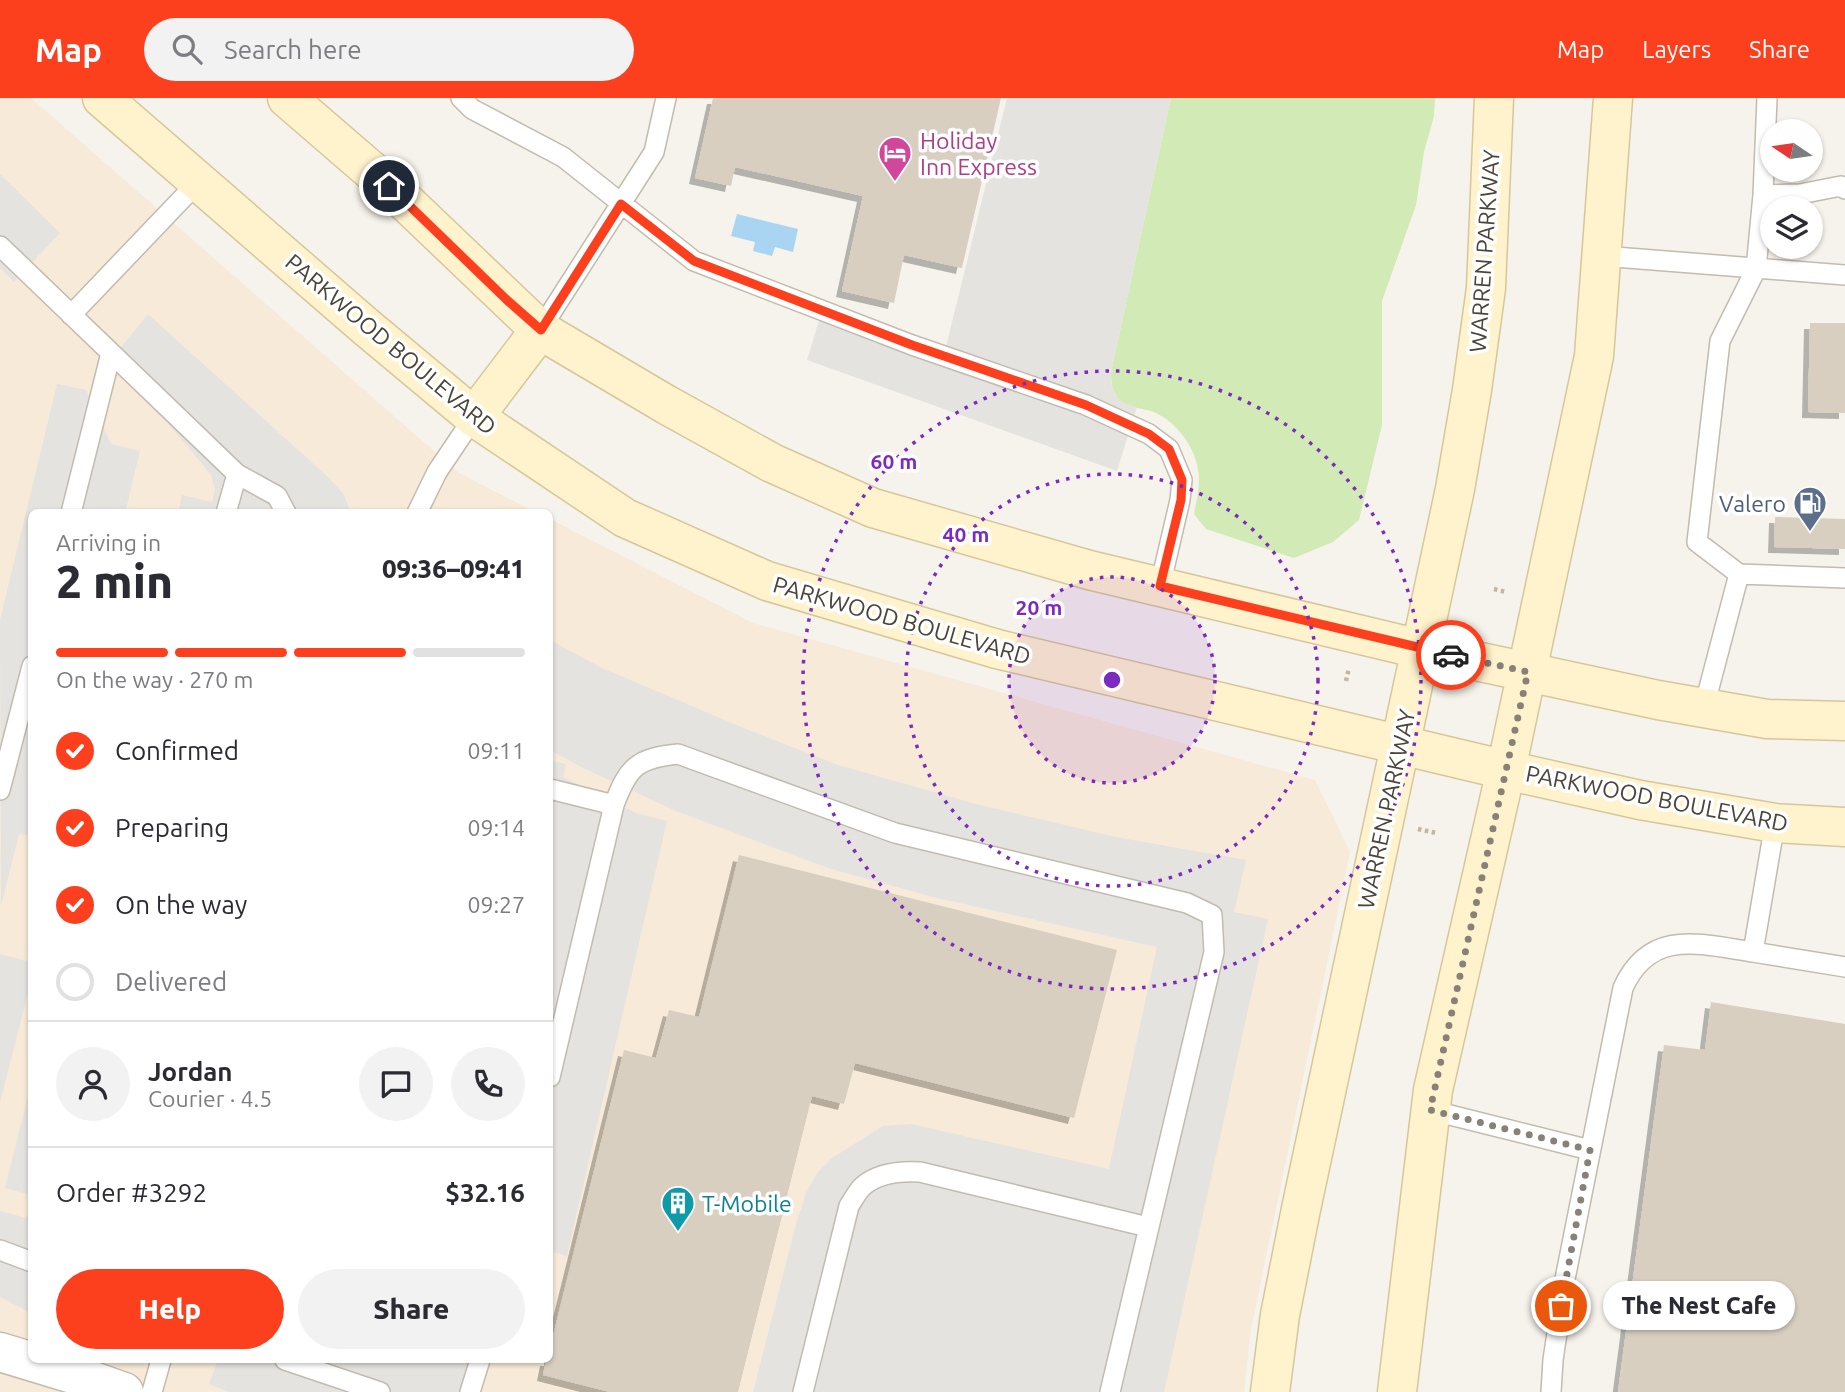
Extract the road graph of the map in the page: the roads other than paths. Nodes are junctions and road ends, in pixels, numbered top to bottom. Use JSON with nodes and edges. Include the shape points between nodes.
{"nodes":[{"id":1,"x":102,"y":98,"type":"edge"},
{"id":2,"x":287,"y":98,"type":"edge"},
{"id":3,"x":461,"y":98,"type":"edge"},
{"id":4,"x":666,"y":98,"type":"edge"},
{"id":5,"x":1494,"y":98,"type":"edge"},
{"id":6,"x":1613,"y":98,"type":"edge"},
{"id":7,"x":1768,"y":98,"type":"edge"},
{"id":8,"x":199,"y":181,"type":"junction"},
{"id":9,"x":1844,"y":183,"type":"edge"},
{"id":10,"x":1763,"y":195,"type":"junction"},
{"id":11,"x":621,"y":204,"type":"junction"},
{"id":12,"x":0,"y":246,"type":"edge"},
{"id":13,"x":1602,"y":256,"type":"junction"},
{"id":14,"x":1756,"y":270,"type":"junction"},
{"id":15,"x":1845,"y":275,"type":"edge"},
{"id":16,"x":71,"y":314,"type":"junction"},
{"id":17,"x":541,"y":330,"type":"junction"},
{"id":18,"x":111,"y":353,"type":"junction"},
{"id":19,"x":474,"y":417,"type":"junction"},
{"id":20,"x":237,"y":474,"type":"junction"},
{"id":21,"x":72,"y":509,"type":"edge"},
{"id":22,"x":227,"y":509,"type":"edge"},
{"id":23,"x":284,"y":509,"type":"edge"},
{"id":24,"x":419,"y":509,"type":"edge"},
{"id":25,"x":1739,"y":574,"type":"junction"},
{"id":26,"x":1845,"y":578,"type":"edge"},
{"id":27,"x":1160,"y":586,"type":"junction"},
{"id":28,"x":1420,"y":649,"type":"junction"},
{"id":29,"x":1528,"y":672,"type":"junction"},
{"id":30,"x":28,"y":682,"type":"edge"},
{"id":31,"x":1704,"y":707,"type":"junction"},
{"id":32,"x":1845,"y":721,"type":"edge"},
{"id":33,"x":1399,"y":745,"type":"junction"},
{"id":34,"x":1506,"y":770,"type":"junction"},
{"id":35,"x":0,"y":790,"type":"edge"},
{"id":36,"x":553,"y":790,"type":"edge"},
{"id":37,"x":614,"y":805,"type":"junction"},
{"id":38,"x":1775,"y":823,"type":"junction"},
{"id":39,"x":1845,"y":827,"type":"edge"},
{"id":40,"x":1753,"y":952,"type":"junction"},
{"id":41,"x":1845,"y":967,"type":"edge"},
{"id":42,"x":553,"y":1064,"type":"edge"},
{"id":43,"x":1430,"y":1110,"type":"junction"},
{"id":44,"x":1590,"y":1150,"type":"junction"},
{"id":45,"x":1147,"y":1227,"type":"junction"},
{"id":46,"x":0,"y":1250,"type":"edge"},
{"id":47,"x":28,"y":1260,"type":"edge"},
{"id":48,"x":0,"y":1352,"type":"edge"},
{"id":49,"x":28,"y":1360,"type":"edge"},
{"id":50,"x":36,"y":1363,"type":"edge"},
{"id":51,"x":160,"y":1363,"type":"edge"},
{"id":52,"x":294,"y":1363,"type":"edge"},
{"id":53,"x":479,"y":1363,"type":"edge"},
{"id":54,"x":124,"y":1392,"type":"edge"},
{"id":55,"x":152,"y":1392,"type":"edge"},
{"id":56,"x":380,"y":1392,"type":"edge"},
{"id":57,"x":470,"y":1392,"type":"edge"},
{"id":58,"x":803,"y":1392,"type":"edge"},
{"id":59,"x":1110,"y":1392,"type":"edge"},
{"id":60,"x":1270,"y":1392,"type":"edge"},
{"id":61,"x":1396,"y":1392,"type":"edge"},
{"id":62,"x":1551,"y":1392,"type":"edge"}],
"edges":[{"from":1,"to":8,"type":"main road","name":"PARKWOOD BOULEVARD"},
{"from":2,"to":17,"type":"main road","via":[[389,186]]},
{"from":3,"to":11,"type":"lane","via":[[472,109],[563,157]]},
{"from":4,"to":11,"type":"lane","via":[[654,152]]},
{"from":5,"to":28,"type":"main road","name":"WARREN PARKWAY","via":[[1486,288],[1455,489]]},
{"from":6,"to":13,"type":"main road"},
{"from":7,"to":10,"type":"lane"},
{"from":8,"to":16,"type":"lane"},
{"from":8,"to":19,"type":"main road","name":"PARKWOOD BOULEVARD"},
{"from":9,"to":10,"type":"lane","via":[[1800,194]]},
{"from":10,"to":14,"type":"lane"},
{"from":11,"to":17,"type":"lane"},
{"from":11,"to":27,"type":"lane","via":[[694,261],[912,345],[1086,405],[1149,434],[1169,449],[1182,480]]},
{"from":12,"to":16,"type":"lane"},
{"from":13,"to":14,"type":"lane"},
{"from":13,"to":29,"type":"main road","via":[[1594,356]]},
{"from":14,"to":15,"type":"lane"},
{"from":14,"to":25,"type":"lane","via":[[1720,341],[1697,542]]},
{"from":16,"to":18,"type":"lane"},
{"from":17,"to":19,"type":"main road"},
{"from":17,"to":27,"type":"main road","via":[[772,463],[873,509]]},
{"from":18,"to":20,"type":"lane"},
{"from":18,"to":21,"type":"lane"},
{"from":19,"to":24,"type":"lane"},
{"from":19,"to":33,"type":"main road","name":"PARKWOOD BOULEVARD","via":[[625,519],[767,581],[997,649]]},
{"from":20,"to":22,"type":"lane"},
{"from":20,"to":23,"type":"lane","via":[[277,496]]},
{"from":25,"to":26,"type":"lane"},
{"from":25,"to":31,"type":"lane"},
{"from":27,"to":28,"type":"main road"},
{"from":28,"to":29,"type":"main road"},
{"from":28,"to":33,"type":"main road","name":"WARREN PARKWAY"},
{"from":29,"to":31,"type":"main road"},
{"from":29,"to":34,"type":"main road"},
{"from":30,"to":35,"type":"lane"},
{"from":31,"to":32,"type":"main road","via":[[1768,719]]},
{"from":33,"to":34,"type":"main road","name":"PARKWOOD BOULEVARD"},
{"from":33,"to":60,"type":"main road","name":"WARREN PARKWAY","via":[[1301,1209]]},
{"from":34,"to":38,"type":"main road","name":"PARKWOOD BOULEVARD","via":[[1640,800]]},
{"from":34,"to":43,"type":"main road"},
{"from":36,"to":37,"type":"lane"},
{"from":37,"to":42,"type":"lane"},
{"from":37,"to":45,"type":"lane","via":[[624,779],[641,763],[678,754],[895,834],[1187,903],[1212,915],[1214,951]]},
{"from":38,"to":39,"type":"main road","name":"PARKWOOD BOULEVARD"},
{"from":38,"to":40,"type":"lane"},
{"from":40,"to":41,"type":"lane"},
{"from":40,"to":44,"type":"lane","via":[[1681,943],[1663,947],[1637,965],[1623,988]]},
{"from":43,"to":44,"type":"lane"},
{"from":43,"to":61,"type":"main road"},
{"from":44,"to":62,"type":"lane","via":[[1565,1279]]},
{"from":45,"to":58,"type":"lane","via":[[920,1172],[899,1171],[878,1178],[862,1187],[849,1206]]},
{"from":45,"to":59,"type":"lane"},
{"from":46,"to":47,"type":"lane"},
{"from":48,"to":49,"type":"street"},
{"from":50,"to":54,"type":"street"},
{"from":51,"to":55,"type":"lane"},
{"from":52,"to":56,"type":"lane"},
{"from":53,"to":57,"type":"lane"}]}
